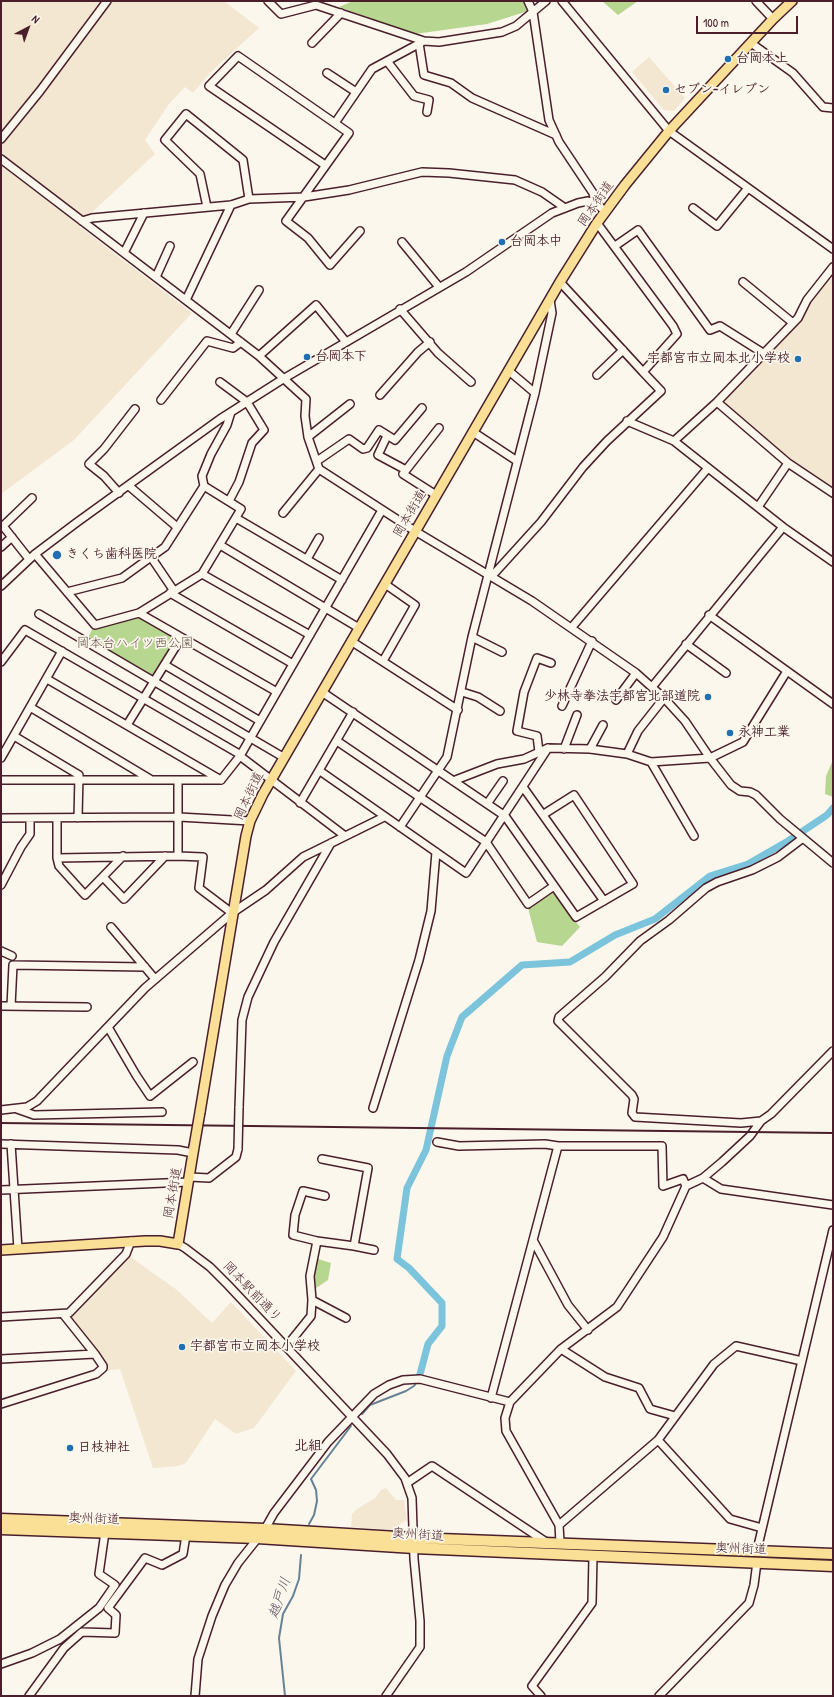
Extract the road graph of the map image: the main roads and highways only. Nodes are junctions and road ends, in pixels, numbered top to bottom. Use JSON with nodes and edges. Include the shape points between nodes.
{"nodes":[{"id":1,"x":792,"y":1,"type":"edge"},
{"id":2,"x":178,"y":1244,"type":"joint"},
{"id":3,"x":1,"y":1250,"type":"edge"},
{"id":4,"x":1,"y":1519,"type":"edge"},
{"id":5,"x":1,"y":1529,"type":"edge"},
{"id":6,"x":414,"y":1543,"type":"junction"},
{"id":7,"x":833,"y":1554,"type":"edge"},
{"id":8,"x":833,"y":1566,"type":"edge"}],
"edges":[{"from":1,"to":2,"type":"main road","name":"岡本街道","bridge":true,"via":[[669,131],[597,223],[283,757],[250,821],[232,913]]},
{"from":2,"to":3,"type":"main road","name":"岡本駅前通り","via":[[131,1241]]},
{"from":4,"to":6,"type":"highway","name":"奥州街道","via":[[265,1529]]},
{"from":5,"to":6,"type":"highway","name":"奥州街道"},
{"from":6,"to":7,"type":"highway","name":"奥州街道","via":[[560,1542]]},
{"from":6,"to":8,"type":"highway","name":"奥州街道","via":[[593,1556]]}]}
